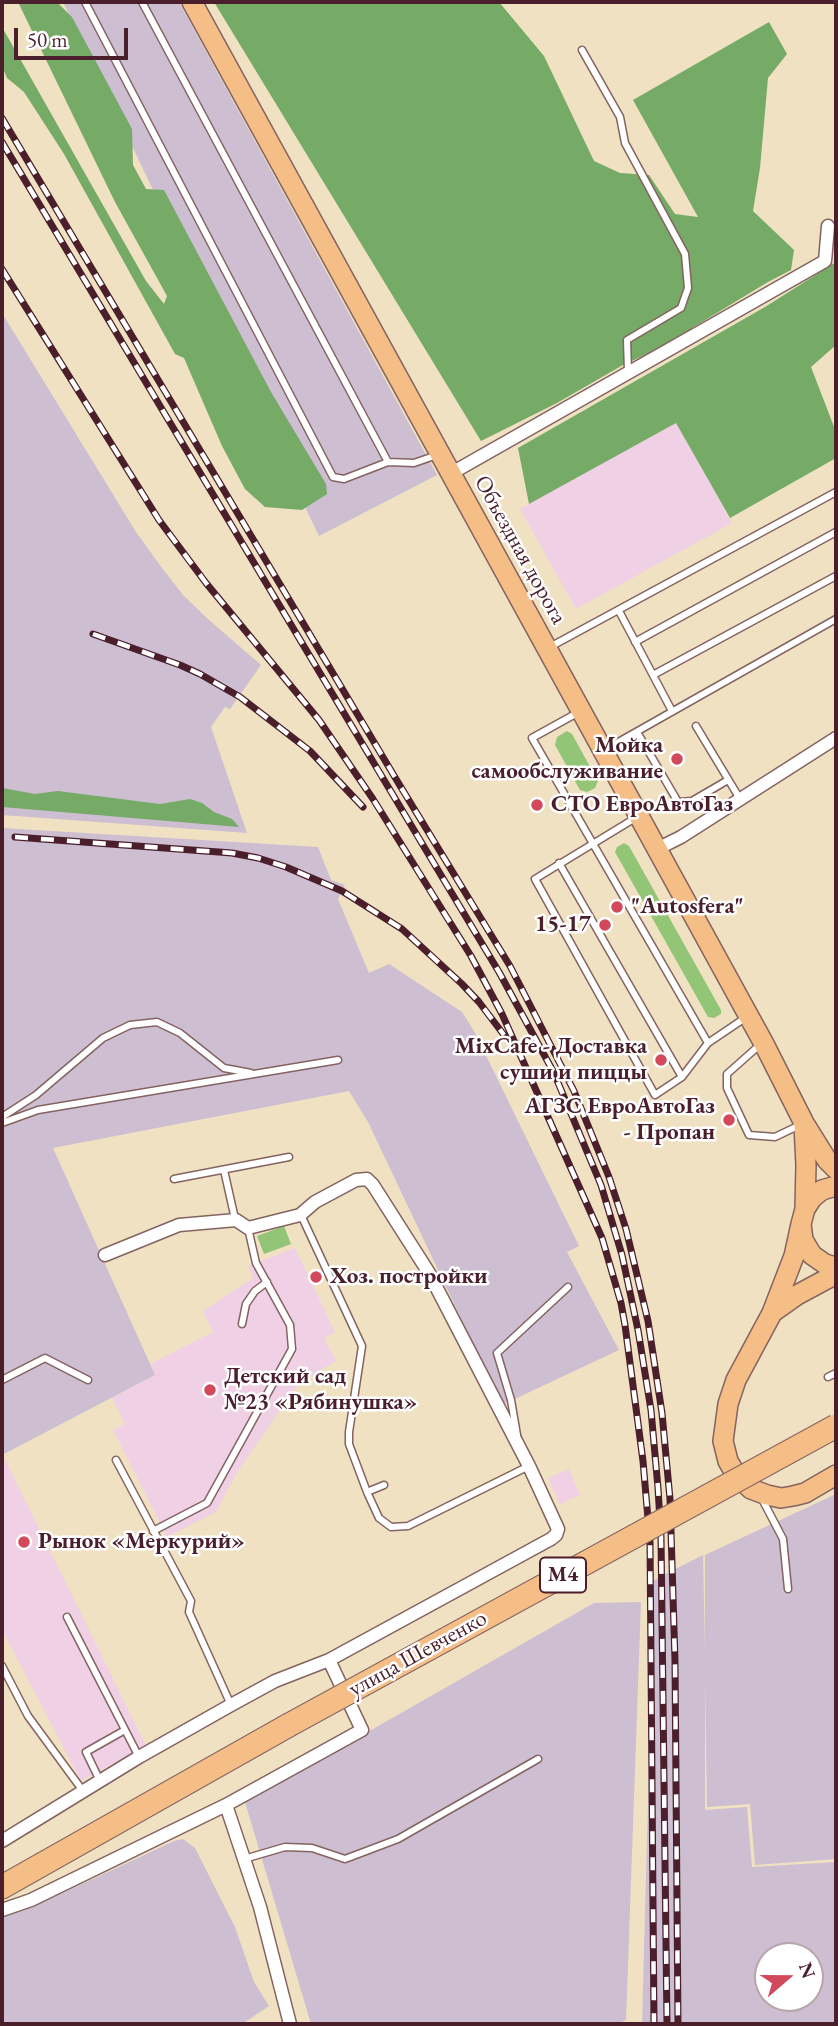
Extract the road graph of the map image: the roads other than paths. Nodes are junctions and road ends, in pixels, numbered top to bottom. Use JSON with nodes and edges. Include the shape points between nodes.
{"nodes":[{"id":1,"x":85,"y":2,"type":"edge"},
{"id":2,"x":142,"y":2,"type":"edge"},
{"id":3,"x":192,"y":2,"type":"edge"},
{"id":4,"x":582,"y":50,"type":"dead end"},
{"id":5,"x":828,"y":226,"type":"dead end"},
{"id":6,"x":628,"y":373,"type":"junction"},
{"id":7,"x":439,"y":454,"type":"junction"},
{"id":8,"x":387,"y":461,"type":"junction"},
{"id":9,"x":450,"y":474,"type":"junction"},
{"id":10,"x":836,"y":492,"type":"edge"},
{"id":11,"x":836,"y":532,"type":"edge"},
{"id":12,"x":836,"y":576,"type":"edge"},
{"id":13,"x":619,"y":611,"type":"junction"},
{"id":14,"x":836,"y":619,"type":"edge"},
{"id":15,"x":635,"y":642,"type":"junction"},
{"id":16,"x":546,"y":649,"type":"junction"},
{"id":17,"x":653,"y":675,"type":"junction"},
{"id":18,"x":580,"y":711,"type":"junction"},
{"id":19,"x":672,"y":711,"type":"junction"},
{"id":20,"x":696,"y":726,"type":"dead end"},
{"id":21,"x":637,"y":732,"type":"junction"},
{"id":22,"x":836,"y":738,"type":"edge"},
{"id":23,"x":603,"y":751,"type":"junction"},
{"id":24,"x":728,"y":780,"type":"junction"},
{"id":25,"x":740,"y":799,"type":"junction"},
{"id":26,"x":638,"y":816,"type":"junction"},
{"id":27,"x":593,"y":842,"type":"junction"},
{"id":28,"x":657,"y":849,"type":"junction"},
{"id":29,"x":559,"y":863,"type":"junction"},
{"id":30,"x":749,"y":1016,"type":"junction"},
{"id":31,"x":763,"y":1042,"type":"junction"},
{"id":32,"x":708,"y":1043,"type":"junction"},
{"id":33,"x":338,"y":1060,"type":"dead end"},
{"id":34,"x":256,"y":1074,"type":"junction"},
{"id":35,"x":682,"y":1077,"type":"junction"},
{"id":36,"x":2,"y":1117,"type":"edge"},
{"id":37,"x":2,"y":1123,"type":"edge"},
{"id":38,"x":804,"y":1124,"type":"junction"},
{"id":39,"x":289,"y":1157,"type":"dead end"},
{"id":40,"x":836,"y":1169,"type":"edge"},
{"id":41,"x":224,"y":1170,"type":"junction"},
{"id":42,"x":174,"y":1179,"type":"dead end"},
{"id":43,"x":836,"y":1186,"type":"edge"},
{"id":44,"x":300,"y":1215,"type":"junction"},
{"id":45,"x":803,"y":1217,"type":"junction"},
{"id":46,"x":236,"y":1220,"type":"junction"},
{"id":47,"x":248,"y":1228,"type":"junction"},
{"id":48,"x":106,"y":1255,"type":"dead end"},
{"id":49,"x":836,"y":1267,"type":"edge"},
{"id":50,"x":836,"y":1274,"type":"edge"},
{"id":51,"x":267,"y":1282,"type":"junction"},
{"id":52,"x":568,"y":1287,"type":"dead end"},
{"id":53,"x":772,"y":1313,"type":"junction"},
{"id":54,"x":242,"y":1324,"type":"dead end"},
{"id":55,"x":836,"y":1373,"type":"edge"},
{"id":56,"x":828,"y":1377,"type":"dead end"},
{"id":57,"x":2,"y":1380,"type":"edge"},
{"id":58,"x":88,"y":1380,"type":"dead end"},
{"id":59,"x":836,"y":1426,"type":"edge"},
{"id":60,"x":519,"y":1447,"type":"junction"},
{"id":61,"x":116,"y":1460,"type":"dead end"},
{"id":62,"x":529,"y":1466,"type":"junction"},
{"id":63,"x":836,"y":1475,"type":"edge"},
{"id":64,"x":384,"y":1485,"type":"dead end"},
{"id":65,"x":367,"y":1492,"type":"junction"},
{"id":66,"x":759,"y":1493,"type":"junction"},
{"id":67,"x":153,"y":1531,"type":"junction"},
{"id":68,"x":788,"y":1589,"type":"dead end"},
{"id":69,"x":67,"y":1617,"type":"dead end"},
{"id":70,"x":329,"y":1660,"type":"junction"},
{"id":71,"x":2,"y":1666,"type":"edge"},
{"id":72,"x":231,"y":1705,"type":"junction"},
{"id":73,"x":125,"y":1730,"type":"junction"},
{"id":74,"x":139,"y":1757,"type":"junction"},
{"id":75,"x":538,"y":1759,"type":"dead end"},
{"id":76,"x":100,"y":1781,"type":"junction"},
{"id":77,"x":83,"y":1791,"type":"junction"},
{"id":78,"x":226,"y":1805,"type":"junction"},
{"id":79,"x":2,"y":1841,"type":"edge"},
{"id":80,"x":244,"y":1859,"type":"junction"},
{"id":81,"x":2,"y":1887,"type":"edge"},
{"id":82,"x":2,"y":1910,"type":"edge"},
{"id":83,"x":290,"y":2024,"type":"edge"}],
"edges":[{"from":1,"to":8,"type":"lane","via":[[333,477],[344,479]]},
{"from":2,"to":8,"type":"lane"},
{"from":3,"to":7,"type":"main road","name":"Объездная дорога"},
{"from":4,"to":6,"type":"lane","via":[[621,117],[625,143],[685,254],[688,288],[681,307],[627,340]]},
{"from":5,"to":6,"type":"street","via":[[825,261]]},
{"from":6,"to":9,"type":"street"},
{"from":7,"to":8,"type":"lane","via":[[414,463]]},
{"from":7,"to":9,"type":"main road","name":"Объездная дорога"},
{"from":9,"to":16,"type":"main road","name":"Объездная дорога"},
{"from":10,"to":13,"type":"lane"},
{"from":11,"to":15,"type":"lane"},
{"from":12,"to":17,"type":"lane"},
{"from":13,"to":15,"type":"lane"},
{"from":13,"to":16,"type":"lane"},
{"from":14,"to":19,"type":"lane"},
{"from":15,"to":17,"type":"lane"},
{"from":16,"to":18,"type":"main road","name":"Объездная дорога"},
{"from":17,"to":19,"type":"lane"},
{"from":18,"to":23,"type":"main road","name":"Объездная дорога"},
{"from":18,"to":27,"type":"lane","via":[[533,738]]},
{"from":19,"to":21,"type":"lane"},
{"from":20,"to":24,"type":"lane"},
{"from":21,"to":23,"type":"lane"},
{"from":21,"to":24,"type":"lane","via":[[678,802],[692,802]]},
{"from":22,"to":25,"type":"street"},
{"from":23,"to":26,"type":"main road","name":"Объездная дорога"},
{"from":24,"to":25,"type":"lane"},
{"from":25,"to":28,"type":"street"},
{"from":26,"to":27,"type":"lane"},
{"from":26,"to":28,"type":"main road","name":"Объездная дорога"},
{"from":27,"to":29,"type":"lane"},
{"from":27,"to":32,"type":"lane"},
{"from":28,"to":30,"type":"main road","name":"Объездная дорога"},
{"from":29,"to":35,"type":"lane"},
{"from":29,"to":35,"type":"lane","via":[[535,879],[655,1095]]},
{"from":30,"to":31,"type":"main road","name":"Объездная дорога"},
{"from":30,"to":32,"type":"lane"},
{"from":31,"to":38,"type":"main road","name":"Объездная дорога"},
{"from":31,"to":38,"type":"lane","via":[[727,1074],[727,1088],[749,1135],[775,1137]]},
{"from":32,"to":35,"type":"lane"},
{"from":33,"to":34,"type":"lane"},
{"from":34,"to":36,"type":"lane","via":[[224,1068],[180,1033],[157,1022],[130,1024],[103,1038],[36,1095]]},
{"from":34,"to":37,"type":"lane","via":[[38,1110]]},
{"from":38,"to":40,"type":"main road","name":"Объездная дорога"},
{"from":38,"to":45,"type":"main road"},
{"from":39,"to":41,"type":"lane"},
{"from":41,"to":42,"type":"lane"},
{"from":41,"to":46,"type":"lane"},
{"from":43,"to":45,"type":"main road","via":[[817,1194]]},
{"from":44,"to":47,"type":"street"},
{"from":44,"to":60,"type":"street","via":[[356,1180],[367,1179],[373,1185],[429,1273]]},
{"from":44,"to":65,"type":"lane","via":[[362,1346],[349,1444]]},
{"from":45,"to":49,"type":"main road","via":[[803,1240],[812,1255]]},
{"from":45,"to":53,"type":"main road"},
{"from":46,"to":47,"type":"street"},
{"from":46,"to":48,"type":"street","via":[[179,1225]]},
{"from":47,"to":51,"type":"lane","via":[[256,1263]]},
{"from":50,"to":53,"type":"main road"},
{"from":51,"to":54,"type":"lane","via":[[246,1304]]},
{"from":51,"to":67,"type":"lane","via":[[290,1325],[292,1349],[207,1503]]},
{"from":52,"to":60,"type":"lane","via":[[496,1353]]},
{"from":53,"to":66,"type":"main road","via":[[736,1380],[724,1429],[733,1471]]},
{"from":55,"to":56,"type":"lane"},
{"from":57,"to":58,"type":"lane","via":[[45,1358]]},
{"from":59,"to":81,"type":"highway","name":"улица Шевченко","number":"M4","bridge":true},
{"from":60,"to":62,"type":"street"},
{"from":61,"to":67,"type":"lane"},
{"from":62,"to":65,"type":"lane","via":[[402,1528],[379,1518]]},
{"from":62,"to":70,"type":"street","name":"улица Шевченко","via":[[558,1529],[556,1535]]},
{"from":63,"to":66,"type":"main road","via":[[793,1496]]},
{"from":64,"to":65,"type":"lane"},
{"from":66,"to":68,"type":"lane","via":[[783,1539]]},
{"from":67,"to":72,"type":"lane","via":[[191,1601],[189,1612]]},
{"from":69,"to":73,"type":"lane"},
{"from":70,"to":72,"type":"street","name":"улица Шевченко"},
{"from":70,"to":78,"type":"street","via":[[362,1730]]},
{"from":71,"to":77,"type":"lane","via":[[28,1716]]},
{"from":72,"to":74,"type":"street","name":"улица Шевченко"},
{"from":73,"to":74,"type":"lane"},
{"from":73,"to":76,"type":"lane","via":[[86,1752]]},
{"from":74,"to":76,"type":"street","name":"улица Шевченко"},
{"from":75,"to":80,"type":"lane","via":[[398,1839],[345,1859],[312,1848],[285,1847]]},
{"from":76,"to":77,"type":"street","name":"улица Шевченко"},
{"from":77,"to":79,"type":"street","name":"улица Шевченко"},
{"from":78,"to":80,"type":"street"},
{"from":78,"to":82,"type":"street","via":[[32,1900]]},
{"from":80,"to":83,"type":"street"}]}
